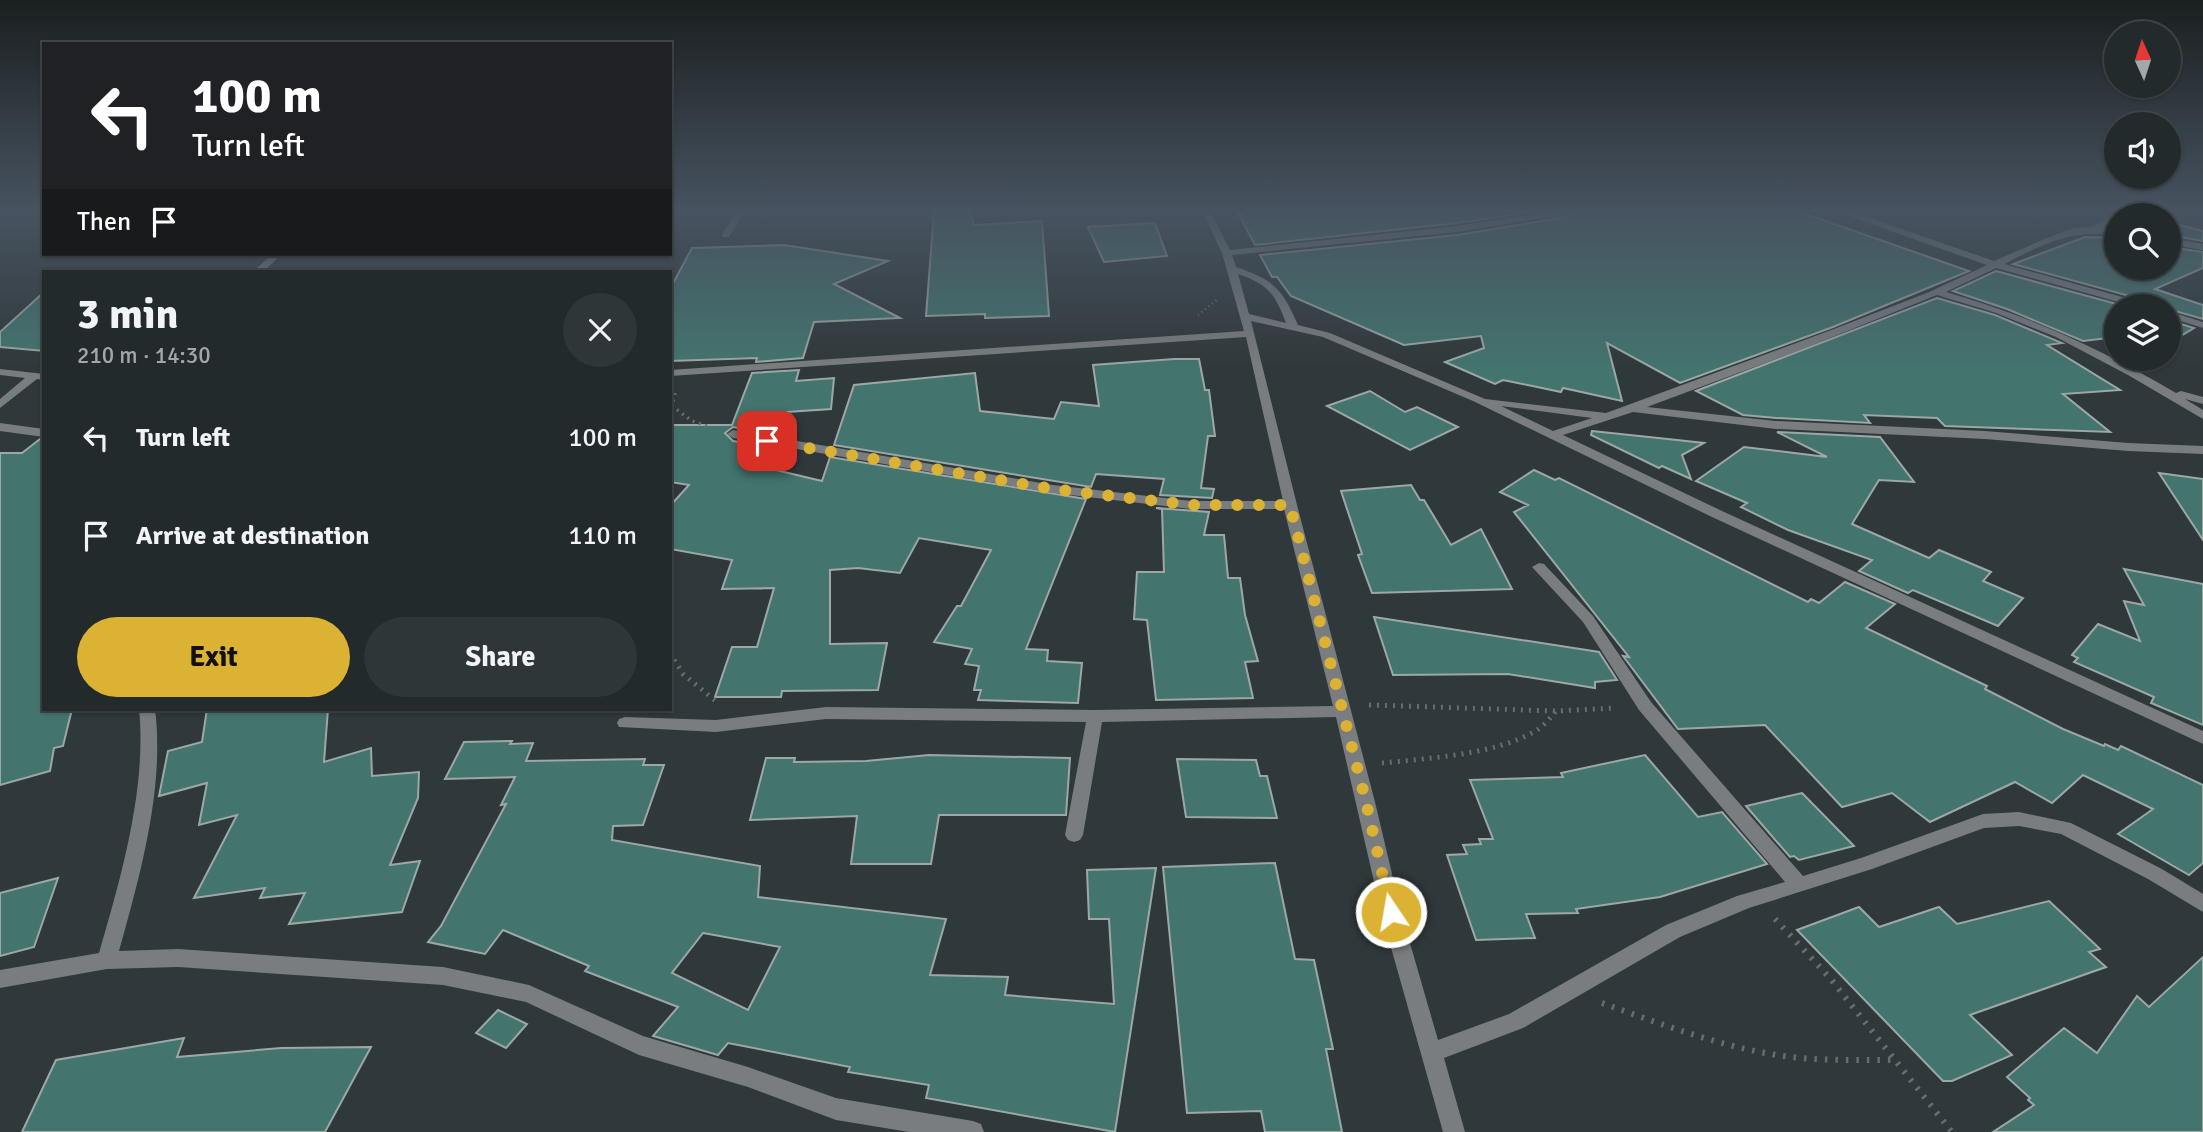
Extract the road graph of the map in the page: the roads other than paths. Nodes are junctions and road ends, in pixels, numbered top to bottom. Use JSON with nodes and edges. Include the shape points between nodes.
{"nodes":[{"id":1,"x":1230,"y":264,"type":"edge"},
{"id":2,"x":1993,"y":264,"type":"joint"},
{"id":3,"x":1232,"y":269,"type":"junction"},
{"id":4,"x":1937,"y":292,"type":"junction"},
{"id":5,"x":2104,"y":295,"type":"edge"},
{"id":6,"x":1245,"y":316,"type":"junction"},
{"id":7,"x":2181,"y":318,"type":"edge"},
{"id":8,"x":2203,"y":325,"type":"edge"},
{"id":9,"x":1293,"y":326,"type":"junction"},
{"id":10,"x":1250,"y":334,"type":"junction"},
{"id":11,"x":0,"y":372,"type":"edge"},
{"id":12,"x":676,"y":372,"type":"edge"},
{"id":13,"x":39,"y":376,"type":"edge"},
{"id":14,"x":2160,"y":388,"type":"junction"},
{"id":15,"x":1477,"y":399,"type":"junction"},
{"id":16,"x":2203,"y":401,"type":"edge"},
{"id":17,"x":0,"y":405,"type":"edge"},
{"id":18,"x":1632,"y":409,"type":"junction"},
{"id":19,"x":2203,"y":415,"type":"edge"},
{"id":20,"x":1610,"y":416,"type":"junction"},
{"id":21,"x":0,"y":427,"type":"edge"},
{"id":22,"x":42,"y":433,"type":"edge"},
{"id":23,"x":733,"y":434,"type":"road end"},
{"id":24,"x":1552,"y":435,"type":"junction"},
{"id":25,"x":2203,"y":450,"type":"edge"},
{"id":26,"x":1290,"y":505,"type":"junction"},
{"id":27,"x":1539,"y":568,"type":"dead end"},
{"id":28,"x":1341,"y":707,"type":"junction"},
{"id":29,"x":147,"y":711,"type":"edge"},
{"id":30,"x":1095,"y":716,"type":"junction"},
{"id":31,"x":625,"y":723,"type":"dead end"},
{"id":32,"x":2203,"y":738,"type":"edge"},
{"id":33,"x":1074,"y":835,"type":"dead end"},
{"id":34,"x":1799,"y":885,"type":"junction"},
{"id":35,"x":2203,"y":904,"type":"edge"},
{"id":36,"x":107,"y":960,"type":"junction"},
{"id":37,"x":0,"y":979,"type":"edge"},
{"id":38,"x":1431,"y":1052,"type":"junction"},
{"id":39,"x":973,"y":1132,"type":"edge"},
{"id":40,"x":1454,"y":1132,"type":"edge"}],
"edges":[{"from":1,"to":3,"type":"street"},
{"from":2,"to":4,"type":"street"},
{"from":2,"to":5,"type":"street"},
{"from":3,"to":6,"type":"street"},
{"from":3,"to":9,"type":"street","via":[[1278,290]]},
{"from":4,"to":14,"type":"street","via":[[2007,313],[2066,338]]},
{"from":4,"to":18,"type":"street"},
{"from":6,"to":9,"type":"street"},
{"from":6,"to":10,"type":"street"},
{"from":7,"to":8,"type":"street"},
{"from":9,"to":15,"type":"street","via":[[1326,335]]},
{"from":10,"to":12,"type":"street"},
{"from":10,"to":26,"type":"street"},
{"from":11,"to":13,"type":"street"},
{"from":13,"to":17,"type":"street"},
{"from":14,"to":16,"type":"street"},
{"from":14,"to":19,"type":"street"},
{"from":15,"to":20,"type":"street"},
{"from":15,"to":24,"type":"street"},
{"from":18,"to":20,"type":"street"},
{"from":18,"to":25,"type":"street","via":[[1776,425]]},
{"from":20,"to":24,"type":"street"},
{"from":21,"to":22,"type":"street"},
{"from":23,"to":26,"type":"street","via":[[1053,489],[1191,505]]},
{"from":24,"to":32,"type":"street"},
{"from":26,"to":28,"type":"street"},
{"from":27,"to":34,"type":"street","via":[[1588,619],[1645,706]]},
{"from":28,"to":30,"type":"street"},
{"from":28,"to":38,"type":"street"},
{"from":29,"to":36,"type":"street","via":[[142,825]]},
{"from":30,"to":31,"type":"street","via":[[827,713],[716,726]]},
{"from":30,"to":33,"type":"street"},
{"from":34,"to":35,"type":"street","via":[[1983,821],[2019,819],[2065,828],[2101,844]]},
{"from":34,"to":38,"type":"street","via":[[1673,932],[1516,1021]]},
{"from":36,"to":37,"type":"street"},
{"from":36,"to":39,"type":"street","via":[[178,958],[443,976],[529,994],[639,1045],[836,1109]]},
{"from":38,"to":40,"type":"street"}]}
